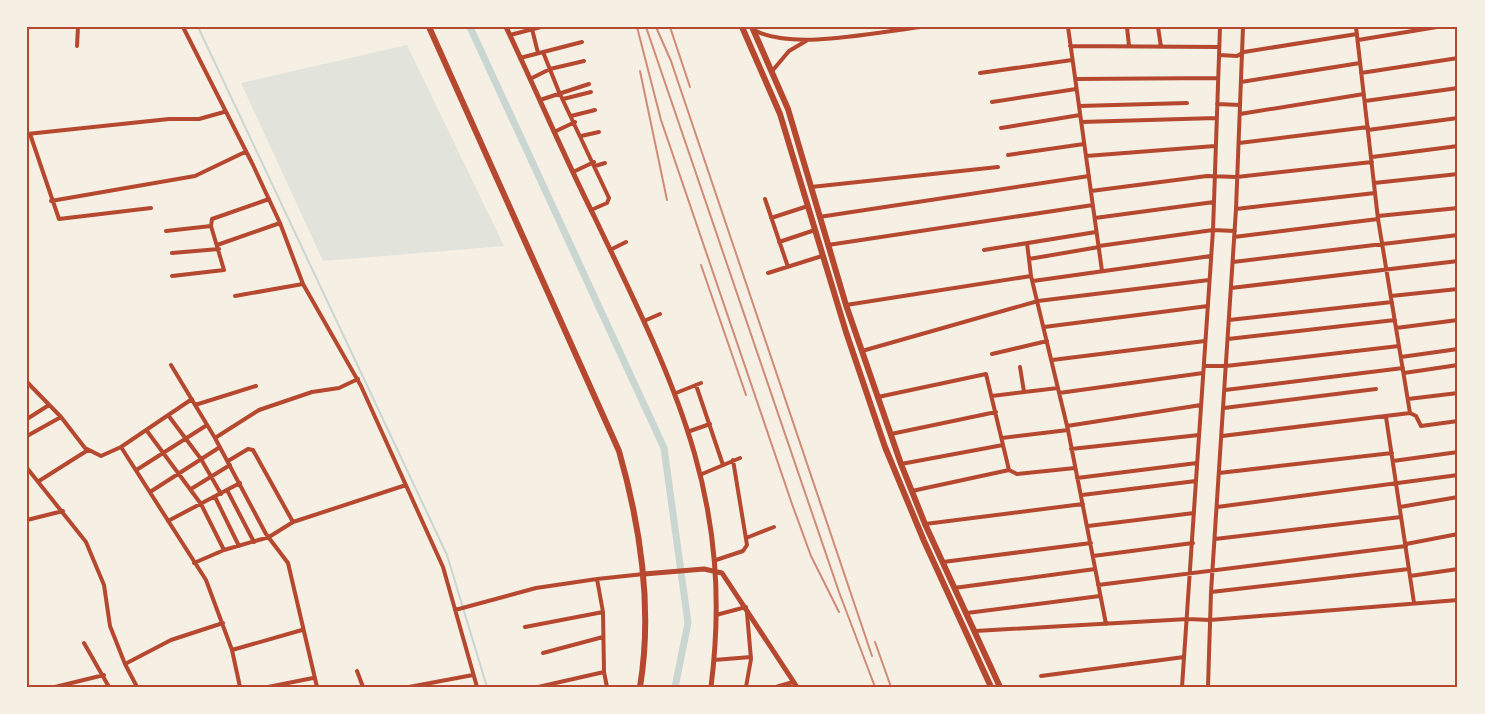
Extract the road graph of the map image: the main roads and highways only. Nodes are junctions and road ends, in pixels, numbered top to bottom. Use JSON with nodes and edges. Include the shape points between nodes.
{"nodes":[{"id":1,"x":429,"y":27,"type":"edge"},
{"id":2,"x":742,"y":27,"type":"edge"},
{"id":3,"x":752,"y":28,"type":"edge"},
{"id":4,"x":773,"y":70,"type":"junction"},
{"id":5,"x":764,"y":74,"type":"junction"},
{"id":6,"x":895,"y":445,"type":"junction"},
{"id":7,"x":885,"y":447,"type":"junction"},
{"id":8,"x":640,"y":687,"type":"edge"},
{"id":9,"x":991,"y":687,"type":"edge"},
{"id":10,"x":1000,"y":687,"type":"edge"}],
"edges":[{"from":1,"to":8,"type":"main road","via":[[613,434],[630,492],[644,573],[646,623]]},
{"from":2,"to":5,"type":"main road"},
{"from":3,"to":4,"type":"main road"},
{"from":4,"to":5,"type":"main road"},
{"from":4,"to":6,"type":"main road","via":[[846,305]]},
{"from":5,"to":7,"type":"main road"},
{"from":6,"to":7,"type":"main road"},
{"from":6,"to":10,"type":"main road","via":[[925,524]]},
{"from":7,"to":9,"type":"main road"}]}
